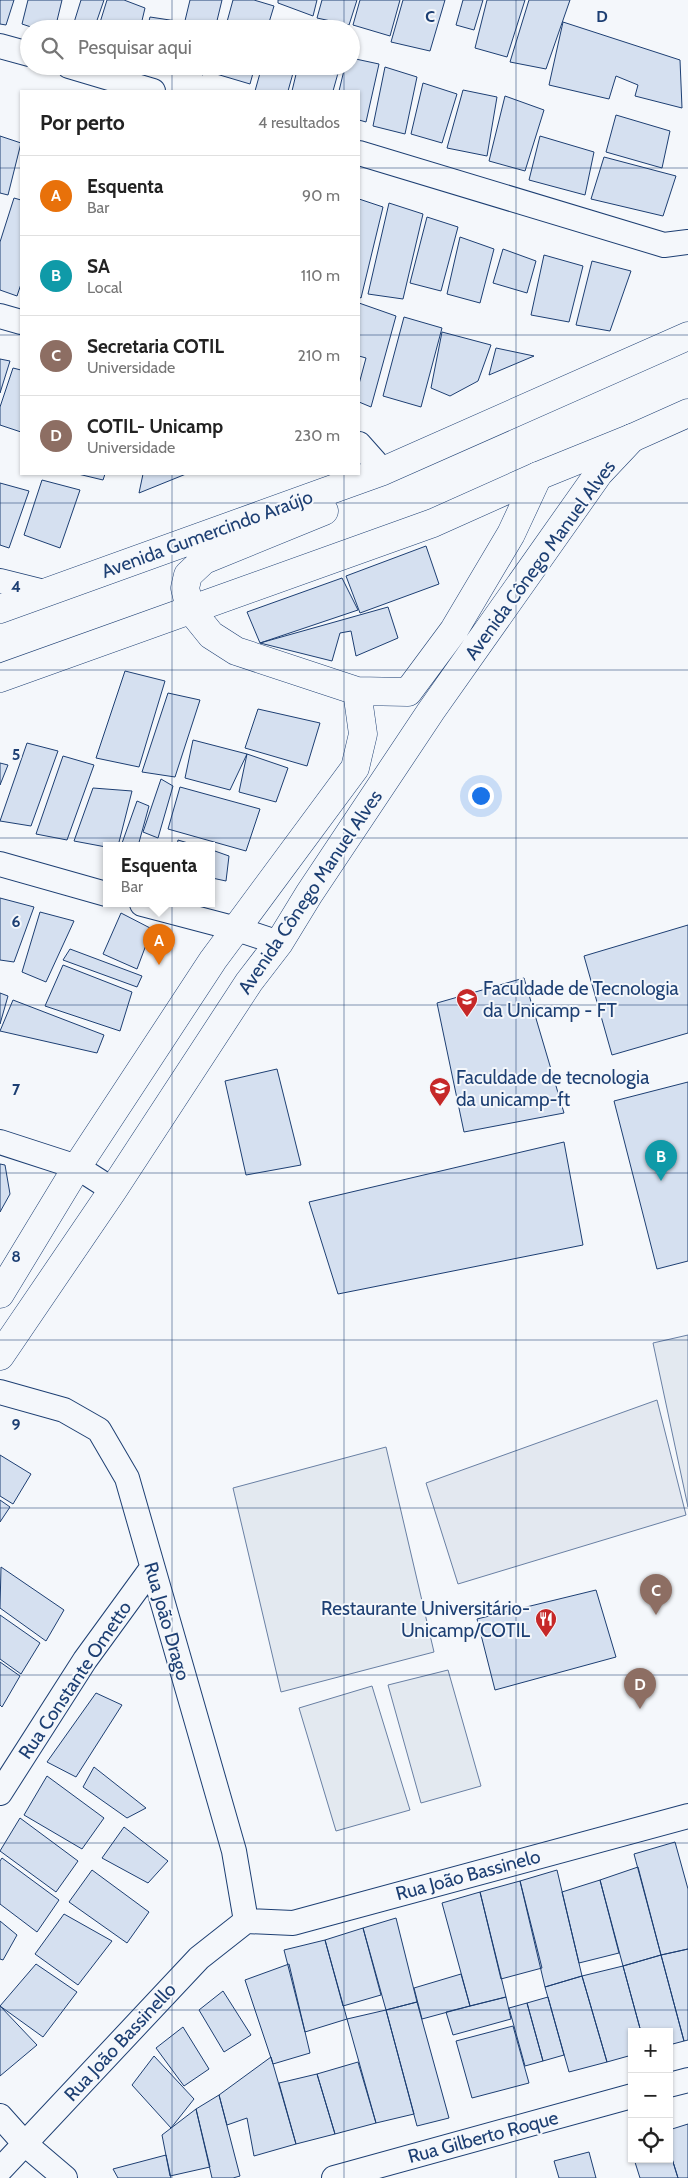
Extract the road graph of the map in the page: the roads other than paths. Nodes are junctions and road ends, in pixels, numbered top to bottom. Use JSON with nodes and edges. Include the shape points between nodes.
{"nodes":[{"id":1,"x":0,"y":46,"type":"edge"},
{"id":2,"x":20,"y":52,"type":"edge"},
{"id":3,"x":99,"y":75,"type":"edge"},
{"id":4,"x":149,"y":90,"type":"edge"},
{"id":5,"x":360,"y":153,"type":"edge"},
{"id":6,"x":688,"y":242,"type":"edge"},
{"id":7,"x":0,"y":316,"type":"edge"},
{"id":8,"x":20,"y":322,"type":"edge"},
{"id":9,"x":688,"y":336,"type":"edge"},
{"id":10,"x":688,"y":413,"type":"edge"},
{"id":11,"x":632,"y":438,"type":"junction"},
{"id":12,"x":360,"y":445,"type":"edge"},
{"id":13,"x":416,"y":457,"type":"junction"},
{"id":14,"x":383,"y":471,"type":"junction"},
{"id":15,"x":538,"y":476,"type":"junction"},
{"id":16,"x":0,"y":581,"type":"edge"},
{"id":17,"x":44,"y":592,"type":"junction"},
{"id":18,"x":0,"y":609,"type":"edge"},
{"id":19,"x":190,"y":609,"type":"junction"},
{"id":20,"x":0,"y":678,"type":"edge"},
{"id":21,"x":356,"y":691,"type":"junction"},
{"id":22,"x":408,"y":692,"type":"junction"},
{"id":23,"x":432,"y":711,"type":"junction"},
{"id":24,"x":0,"y":864,"type":"edge"},
{"id":25,"x":103,"y":893,"type":"edge"},
{"id":26,"x":153,"y":907,"type":"edge"},
{"id":27,"x":237,"y":929,"type":"junction"},
{"id":28,"x":279,"y":943,"type":"junction"},
{"id":29,"x":0,"y":1142,"type":"edge"},
{"id":30,"x":77,"y":1167,"type":"junction"},
{"id":31,"x":113,"y":1190,"type":"junction"},
{"id":32,"x":0,"y":1294,"type":"edge"},
{"id":33,"x":0,"y":1356,"type":"edge"},
{"id":34,"x":0,"y":1392,"type":"edge"},
{"id":35,"x":152,"y":1568,"type":"junction"},
{"id":36,"x":0,"y":1793,"type":"edge"},
{"id":37,"x":688,"y":1816,"type":"edge"},
{"id":38,"x":246,"y":1921,"type":"junction"},
{"id":39,"x":688,"y":2080,"type":"edge"},
{"id":40,"x":673,"y":2084,"type":"edge"},
{"id":41,"x":628,"y":2097,"type":"edge"},
{"id":42,"x":0,"y":2116,"type":"edge"},
{"id":43,"x":25,"y":2144,"type":"junction"},
{"id":44,"x":0,"y":2170,"type":"edge"},
{"id":45,"x":64,"y":2178,"type":"edge"},
{"id":46,"x":334,"y":2178,"type":"edge"}],
"edges":[{"from":1,"to":2,"type":"street"},
{"from":3,"to":4,"type":"street"},
{"from":5,"to":6,"type":"street","via":[[664,245]]},
{"from":7,"to":8,"type":"street"},
{"from":9,"to":13,"type":"main road","name":"Avenida Gumercindo Araújo"},
{"from":10,"to":11,"type":"main road"},
{"from":11,"to":15,"type":"main road"},
{"from":11,"to":23,"type":"main road","name":"Avenida Cônego Manuel Alves","via":[[599,472]]},
{"from":12,"to":14,"type":"street"},
{"from":13,"to":14,"type":"main road","name":"Avenida Gumercindo Araújo"},
{"from":13,"to":19,"type":"main road","via":[[394,482],[204,560],[188,575],[185,588]]},
{"from":14,"to":17,"type":"main road","name":"Avenida Gumercindo Araújo"},
{"from":15,"to":19,"type":"main road","via":[[433,523]]},
{"from":15,"to":22,"type":"main road","name":"Avenida Cônego Manuel Alves","via":[[510,534],[454,630]]},
{"from":16,"to":17,"type":"street"},
{"from":17,"to":18,"type":"main road","name":"Avenida Gumercindo Araújo"},
{"from":19,"to":20,"type":"main road"},
{"from":19,"to":21,"type":"main road","via":[[211,635],[236,651]]},
{"from":21,"to":22,"type":"main road"},
{"from":21,"to":27,"type":"main road","name":"Avenida Cônego Manuel Alves","via":[[363,734],[355,768]]},
{"from":22,"to":23,"type":"main road"},
{"from":23,"to":28,"type":"main road","name":"Avenida Cônego Manuel Alves"},
{"from":24,"to":25,"type":"street"},
{"from":26,"to":27,"type":"street"},
{"from":27,"to":28,"type":"street"},
{"from":27,"to":30,"type":"main road","name":"Avenida Cônego Manuel Alves","via":[[213,960]]},
{"from":28,"to":31,"type":"main road","name":"Avenida Cônego Manuel Alves","via":[[249,982]]},
{"from":29,"to":30,"type":"street"},
{"from":30,"to":31,"type":"street"},
{"from":30,"to":32,"type":"main road","name":"Avenida Cônego Manuel Alves"},
{"from":31,"to":33,"type":"main road","name":"Avenida Cônego Manuel Alves"},
{"from":34,"to":35,"type":"street","name":"Rua João Drago","via":[[64,1410],[99,1430],[127,1478]]},
{"from":35,"to":36,"type":"street","name":"Rua Constante Ometto","via":[[85,1660]]},
{"from":35,"to":38,"type":"street","name":"Rua João Drago","via":[[234,1851]]},
{"from":37,"to":38,"type":"street","name":"Rua João Bassinelo","via":[[293,1923]]},
{"from":38,"to":43,"type":"street","name":"Rua João Bassinello","via":[[199,1958]]},
{"from":39,"to":40,"type":"street"},
{"from":41,"to":46,"type":"street","name":"Rua Gilberto Roque"},
{"from":42,"to":43,"type":"street"},
{"from":43,"to":44,"type":"street","name":"Rua João Bassinello"},
{"from":43,"to":45,"type":"street"}]}
